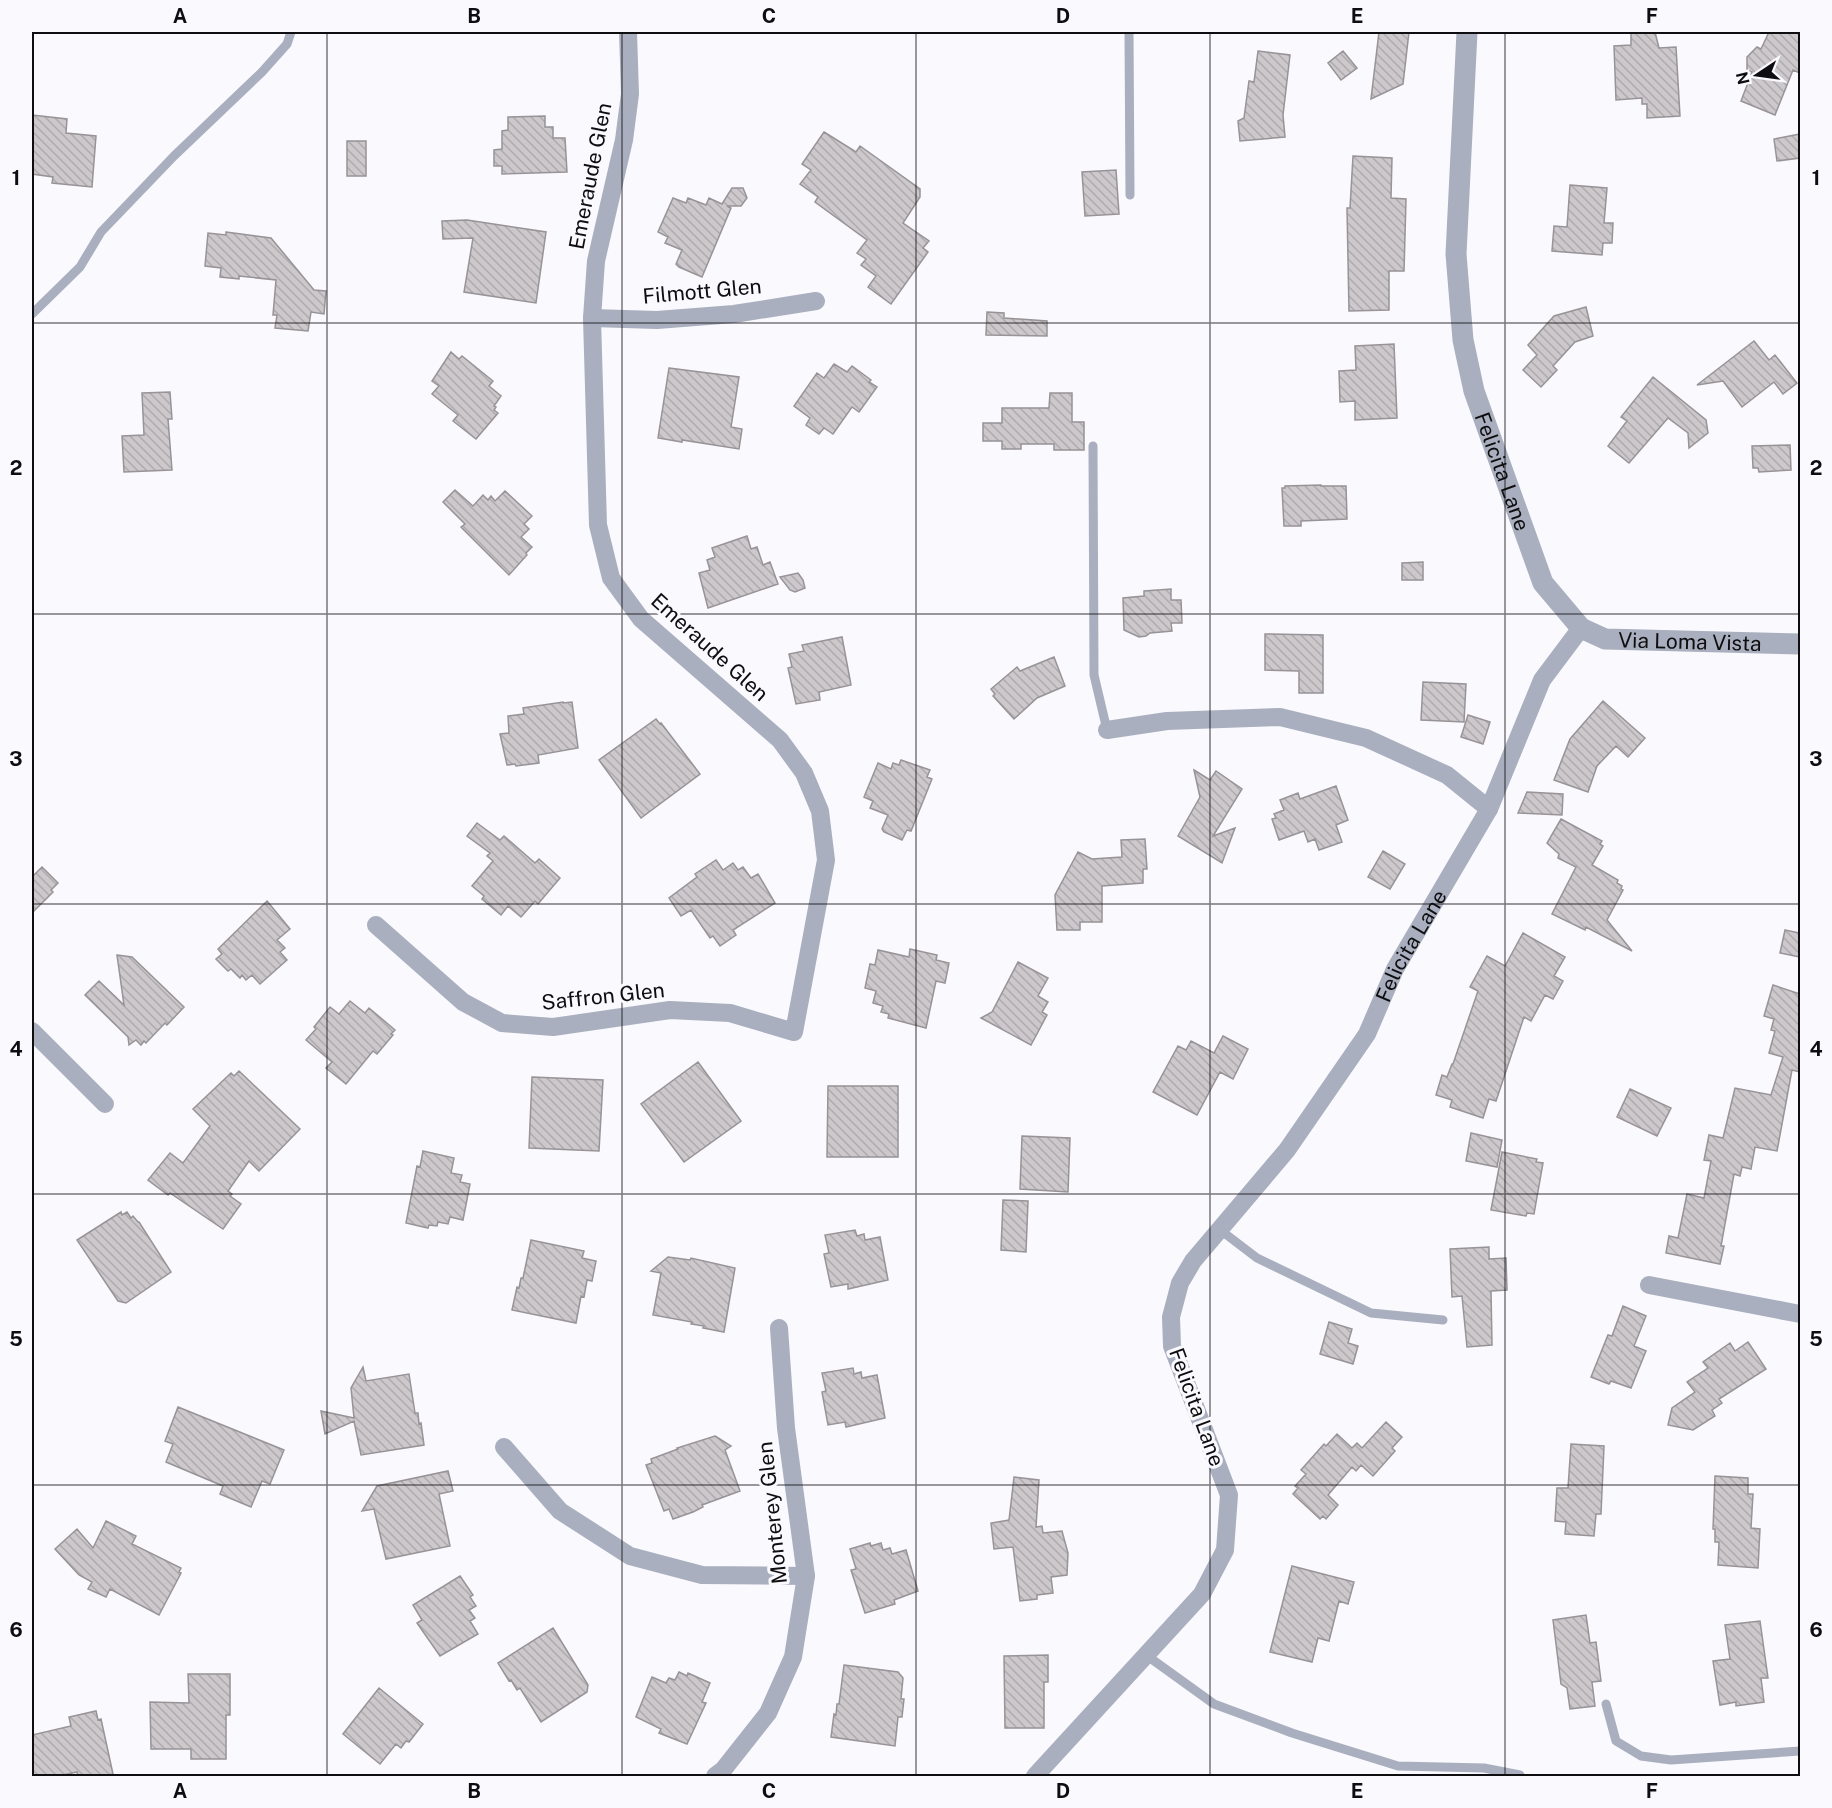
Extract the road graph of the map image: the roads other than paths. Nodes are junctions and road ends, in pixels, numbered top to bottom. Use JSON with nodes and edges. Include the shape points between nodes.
{"nodes":[{"id":1,"x":291,"y":32,"type":"edge"},
{"id":2,"x":628,"y":32,"type":"edge"},
{"id":3,"x":1130,"y":32,"type":"edge"},
{"id":4,"x":1467,"y":32,"type":"edge"},
{"id":5,"x":1130,"y":195,"type":"dead end"},
{"id":6,"x":816,"y":301,"type":"dead end"},
{"id":7,"x":32,"y":314,"type":"edge"},
{"id":8,"x":592,"y":318,"type":"junction"},
{"id":9,"x":1093,"y":446,"type":"dead end"},
{"id":10,"x":1581,"y":628,"type":"junction"},
{"id":11,"x":1800,"y":645,"type":"edge"},
{"id":12,"x":1107,"y":730,"type":"joint"},
{"id":13,"x":1489,"y":809,"type":"junction"},
{"id":14,"x":376,"y":926,"type":"dead end"},
{"id":15,"x":32,"y":1031,"type":"edge"},
{"id":16,"x":794,"y":1032,"type":"joint"},
{"id":17,"x":105,"y":1104,"type":"dead end"},
{"id":18,"x":1219,"y":1229,"type":"junction"},
{"id":19,"x":1649,"y":1285,"type":"dead end"},
{"id":20,"x":1800,"y":1314,"type":"edge"},
{"id":21,"x":1443,"y":1320,"type":"dead end"},
{"id":22,"x":779,"y":1328,"type":"dead end"},
{"id":23,"x":504,"y":1447,"type":"dead end"},
{"id":24,"x":806,"y":1576,"type":"junction"},
{"id":25,"x":1146,"y":1655,"type":"junction"},
{"id":26,"x":1606,"y":1704,"type":"dead end"},
{"id":27,"x":1800,"y":1751,"type":"edge"},
{"id":28,"x":1520,"y":1775,"type":"edge"},
{"id":29,"x":715,"y":1776,"type":"edge"},
{"id":30,"x":1035,"y":1776,"type":"edge"}],
"edges":[{"from":1,"to":7,"type":"lane","via":[[287,44],[262,72],[101,232],[80,267]]},
{"from":2,"to":8,"type":"street","name":"Emeraude Glen","via":[[630,94],[624,140],[596,261]]},
{"from":3,"to":5,"type":"lane"},
{"from":4,"to":10,"type":"street","name":"Felicita Lane","via":[[1456,254],[1463,340],[1474,391],[1543,583]]},
{"from":6,"to":8,"type":"street","name":"Filmott Glen","via":[[734,314],[657,320]]},
{"from":8,"to":16,"type":"street","name":"Emeraude Glen","via":[[598,525],[611,578],[641,620],[780,740],[804,773],[820,811],[826,860]]},
{"from":9,"to":12,"type":"lane","via":[[1094,675]]},
{"from":10,"to":11,"type":"street","name":"Via Loma Vista","via":[[1605,639]]},
{"from":10,"to":13,"type":"street","name":"Felicita Lane","via":[[1542,680]]},
{"from":12,"to":13,"type":"street","via":[[1167,721],[1280,717],[1366,738],[1446,775]]},
{"from":13,"to":18,"type":"street","name":"Felicita Lane","via":[[1395,969],[1366,1034],[1287,1150]]},
{"from":14,"to":16,"type":"street","name":"Saffron Glen","via":[[463,1002],[502,1023],[553,1027],[670,1010],[730,1013]]},
{"from":15,"to":17,"type":"street"},
{"from":18,"to":21,"type":"lane","via":[[1257,1258],[1371,1313]]},
{"from":18,"to":25,"type":"street","name":"Felicita Lane","via":[[1180,1283],[1171,1317],[1172,1346],[1229,1495],[1225,1550],[1202,1594]]},
{"from":19,"to":20,"type":"street"},
{"from":22,"to":24,"type":"street","name":"Monterey Glen","via":[[786,1428]]},
{"from":23,"to":24,"type":"street","via":[[561,1511],[630,1556],[702,1575]]},
{"from":24,"to":29,"type":"street","name":"Monterey Glen","via":[[793,1657],[768,1713]]},
{"from":25,"to":28,"type":"lane","via":[[1214,1704],[1292,1733],[1398,1766],[1484,1768]]},
{"from":25,"to":30,"type":"street","name":"Felicita Lane"},
{"from":26,"to":27,"type":"lane","via":[[1616,1741],[1641,1756],[1671,1760]]}]}
